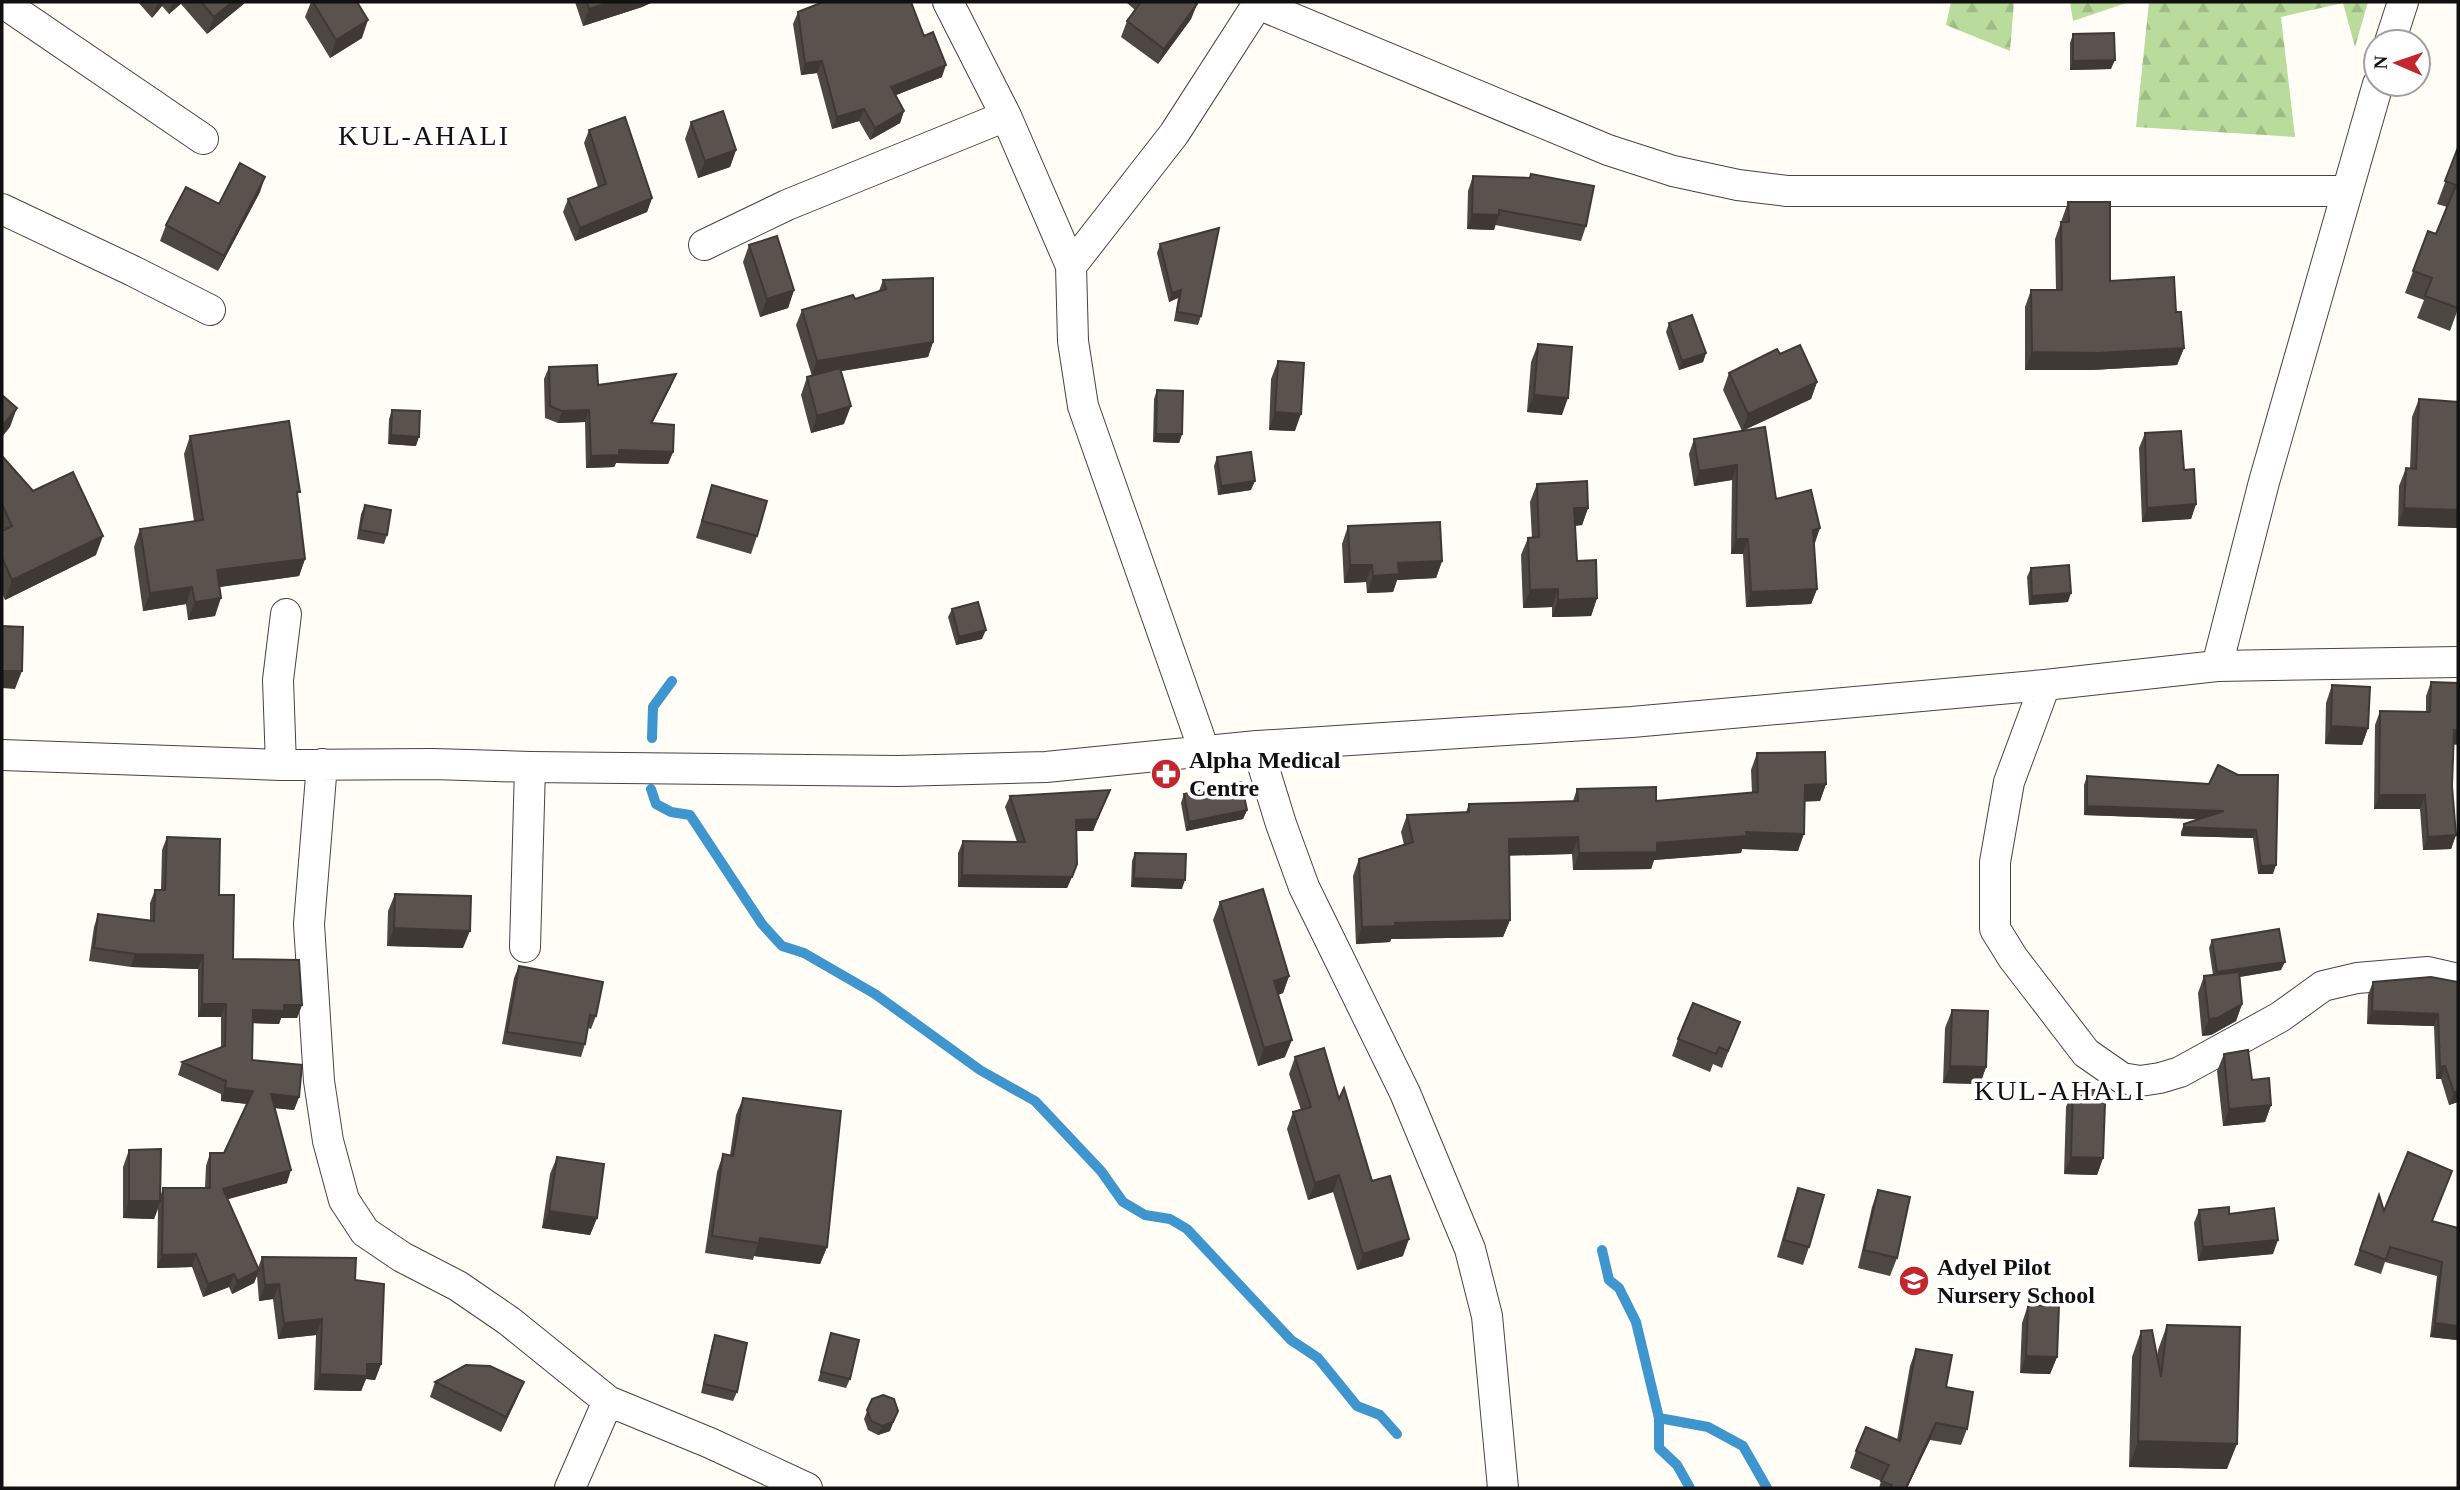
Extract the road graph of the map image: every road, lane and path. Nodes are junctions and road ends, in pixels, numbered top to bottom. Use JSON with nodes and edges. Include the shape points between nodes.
{"nodes":[{"id":1,"x":2,"y":2,"type":"edge"},
{"id":2,"x":948,"y":2,"type":"edge"},
{"id":3,"x":2403,"y":2,"type":"edge"},
{"id":4,"x":1259,"y":3,"type":"edge"},
{"id":5,"x":2395,"y":28,"type":"edge"},
{"id":6,"x":2374,"y":98,"type":"edge"},
{"id":7,"x":1006,"y":116,"type":"junction"},
{"id":8,"x":203,"y":139,"type":"dead end"},
{"id":9,"x":2347,"y":191,"type":"junction"},
{"id":10,"x":2,"y":209,"type":"edge"},
{"id":11,"x":704,"y":245,"type":"dead end"},
{"id":12,"x":1071,"y":266,"type":"junction"},
{"id":13,"x":209,"y":310,"type":"dead end"},
{"id":14,"x":286,"y":614,"type":"dead end"},
{"id":15,"x":2458,"y":662,"type":"edge"},
{"id":16,"x":2217,"y":666,"type":"junction"},
{"id":17,"x":2045,"y":685,"type":"junction"},
{"id":18,"x":1257,"y":747,"type":"junction"},
{"id":19,"x":1205,"y":753,"type":"junction"},
{"id":20,"x":2,"y":755,"type":"edge"},
{"id":21,"x":322,"y":764,"type":"junction"},
{"id":22,"x":281,"y":765,"type":"junction"},
{"id":23,"x":530,"y":767,"type":"junction"},
{"id":24,"x":525,"y":947,"type":"dead end"},
{"id":25,"x":2458,"y":979,"type":"edge"},
{"id":26,"x":608,"y":1401,"type":"junction"},
{"id":27,"x":570,"y":1488,"type":"edge"},
{"id":28,"x":807,"y":1488,"type":"edge"},
{"id":29,"x":1503,"y":1488,"type":"edge"}],
"edges":[{"from":1,"to":8,"type":"street"},
{"from":2,"to":7,"type":"street"},
{"from":3,"to":5,"type":"street"},
{"from":4,"to":9,"type":"street","via":[[1608,150],[1738,185],[1787,191]]},
{"from":4,"to":12,"type":"street","via":[[1174,134]]},
{"from":6,"to":9,"type":"street"},
{"from":7,"to":11,"type":"street","via":[[787,205]]},
{"from":7,"to":12,"type":"street"},
{"from":9,"to":16,"type":"street"},
{"from":10,"to":13,"type":"street"},
{"from":12,"to":19,"type":"street","via":[[1073,341],[1083,405]]},
{"from":14,"to":22,"type":"street","via":[[278,680]]},
{"from":15,"to":16,"type":"street"},
{"from":16,"to":17,"type":"street"},
{"from":17,"to":18,"type":"street","via":[[1632,722]]},
{"from":17,"to":25,"type":"street","via":[[2009,782],[1995,862],[1995,929],[2086,1053],[2122,1078],[2160,1078],[2180,1072],[2280,1017],[2323,986],[2428,972]]},
{"from":18,"to":19,"type":"street"},
{"from":18,"to":29,"type":"street","via":[[1304,887],[1405,1093],[1469,1249],[1486,1316]]},
{"from":19,"to":23,"type":"street","via":[[1046,767],[912,770]]},
{"from":20,"to":22,"type":"street"},
{"from":21,"to":22,"type":"street"},
{"from":21,"to":23,"type":"street"},
{"from":21,"to":26,"type":"street","via":[[309,924],[319,1081],[328,1141],[344,1200],[365,1232],[509,1321]]},
{"from":23,"to":24,"type":"street"},
{"from":26,"to":27,"type":"street"},
{"from":26,"to":28,"type":"street"}]}
